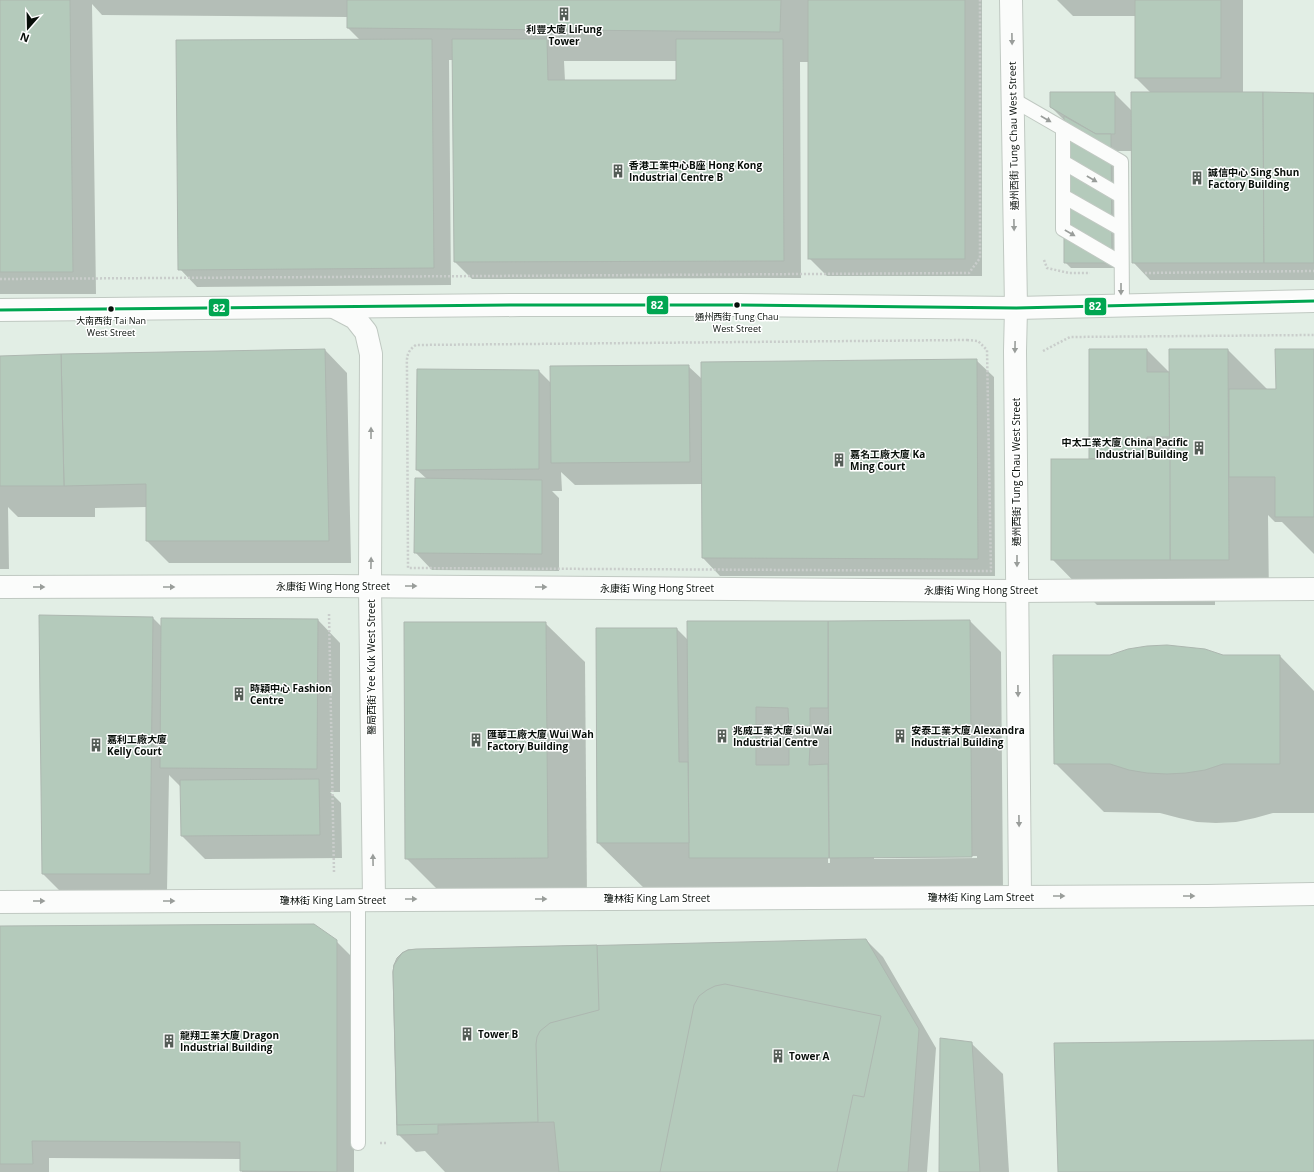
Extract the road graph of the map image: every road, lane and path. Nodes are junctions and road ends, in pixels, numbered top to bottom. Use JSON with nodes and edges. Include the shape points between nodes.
{"nodes":[{"id":1,"x":980,"y":0,"type":"edge"},
{"id":2,"x":1011,"y":0,"type":"edge"},
{"id":3,"x":1012,"y":99,"type":"junction"},
{"id":4,"x":1063,"y":129,"type":"junction"},
{"id":5,"x":1063,"y":162,"type":"junction"},
{"id":6,"x":1063,"y":196,"type":"junction"},
{"id":7,"x":1121,"y":196,"type":"junction"},
{"id":8,"x":1121,"y":229,"type":"junction"},
{"id":9,"x":1121,"y":263,"type":"junction"},
{"id":10,"x":0,"y":279,"type":"edge"},
{"id":11,"x":1314,"y":301,"type":"edge"},
{"id":12,"x":1122,"y":306,"type":"junction"},
{"id":13,"x":334,"y":307,"type":"junction"},
{"id":14,"x":1016,"y":308,"type":"junction"},
{"id":15,"x":0,"y":310,"type":"edge"},
{"id":16,"x":1314,"y":335,"type":"edge"},
{"id":17,"x":987,"y":350,"type":"joint"},
{"id":18,"x":1042,"y":352,"type":"dead end"},
{"id":19,"x":370,"y":586,"type":"junction"},
{"id":20,"x":0,"y":587,"type":"edge"},
{"id":21,"x":1314,"y":589,"type":"edge"},
{"id":22,"x":1017,"y":591,"type":"junction"},
{"id":23,"x":328,"y":612,"type":"dead end"},
{"id":24,"x":329,"y":875,"type":"dead end"},
{"id":25,"x":1314,"y":894,"type":"edge"},
{"id":26,"x":1020,"y":896,"type":"junction"},
{"id":27,"x":366,"y":900,"type":"junction"},
{"id":28,"x":0,"y":902,"type":"edge"},
{"id":29,"x":358,"y":1143,"type":"dead end"}],
"edges":[{"from":1,"to":10,"type":"path","via":[[980,258],[969,272]]},
{"from":2,"to":3,"type":"street","name":"通州西街 Tung Chau West Street","one_way":true},
{"from":3,"to":4,"type":"lane","one_way":true},
{"from":3,"to":14,"type":"street","name":"通州西街 Tung Chau West Street","one_way":true},
{"from":4,"to":5,"type":"lane"},
{"from":4,"to":7,"type":"lane","via":[[1122,162]]},
{"from":5,"to":6,"type":"lane"},
{"from":5,"to":7,"type":"lane","one_way":true},
{"from":6,"to":8,"type":"lane"},
{"from":6,"to":9,"type":"lane","one_way":true,"via":[[1063,229]]},
{"from":7,"to":8,"type":"lane"},
{"from":8,"to":9,"type":"lane"},
{"from":9,"to":12,"type":"lane","one_way":true},
{"from":11,"to":12,"type":"street"},
{"from":12,"to":14,"type":"street"},
{"from":13,"to":14,"type":"street","via":[[707,305]]},
{"from":13,"to":15,"type":"street"},
{"from":19,"to":13,"type":"street","name":"醫局西街 Yee Kuk West Street","one_way":true,"via":[[371,354],[366,332],[355,318]]},
{"from":14,"to":22,"type":"street","name":"通州西街 Tung Chau West Street","one_way":true},
{"from":16,"to":18,"type":"path","via":[[1070,337]]},
{"from":17,"to":17,"type":"path","via":[[978,341],[967,340],[416,345],[410,349],[407,371],[408,568],[991,571]]},
{"from":20,"to":19,"type":"street","name":"永康街 Wing Hong Street","one_way":true},
{"from":19,"to":22,"type":"street","name":"永康街 Wing Hong Street","one_way":true},
{"from":27,"to":19,"type":"street","name":"醫局西街 Yee Kuk West Street","one_way":true},
{"from":21,"to":22,"type":"street","name":"永康街 Wing Hong Street"},
{"from":22,"to":26,"type":"street","name":"通州西街 Tung Chau West Street","one_way":true},
{"from":23,"to":24,"type":"path","via":[[334,875]]},
{"from":26,"to":25,"type":"street","name":"瓊林街 King Lam Street","one_way":true},
{"from":27,"to":26,"type":"street","name":"瓊林街 King Lam Street","one_way":true},
{"from":28,"to":27,"type":"street","name":"瓊林街 King Lam Street","one_way":true},
{"from":27,"to":29,"type":"lane"}]}
